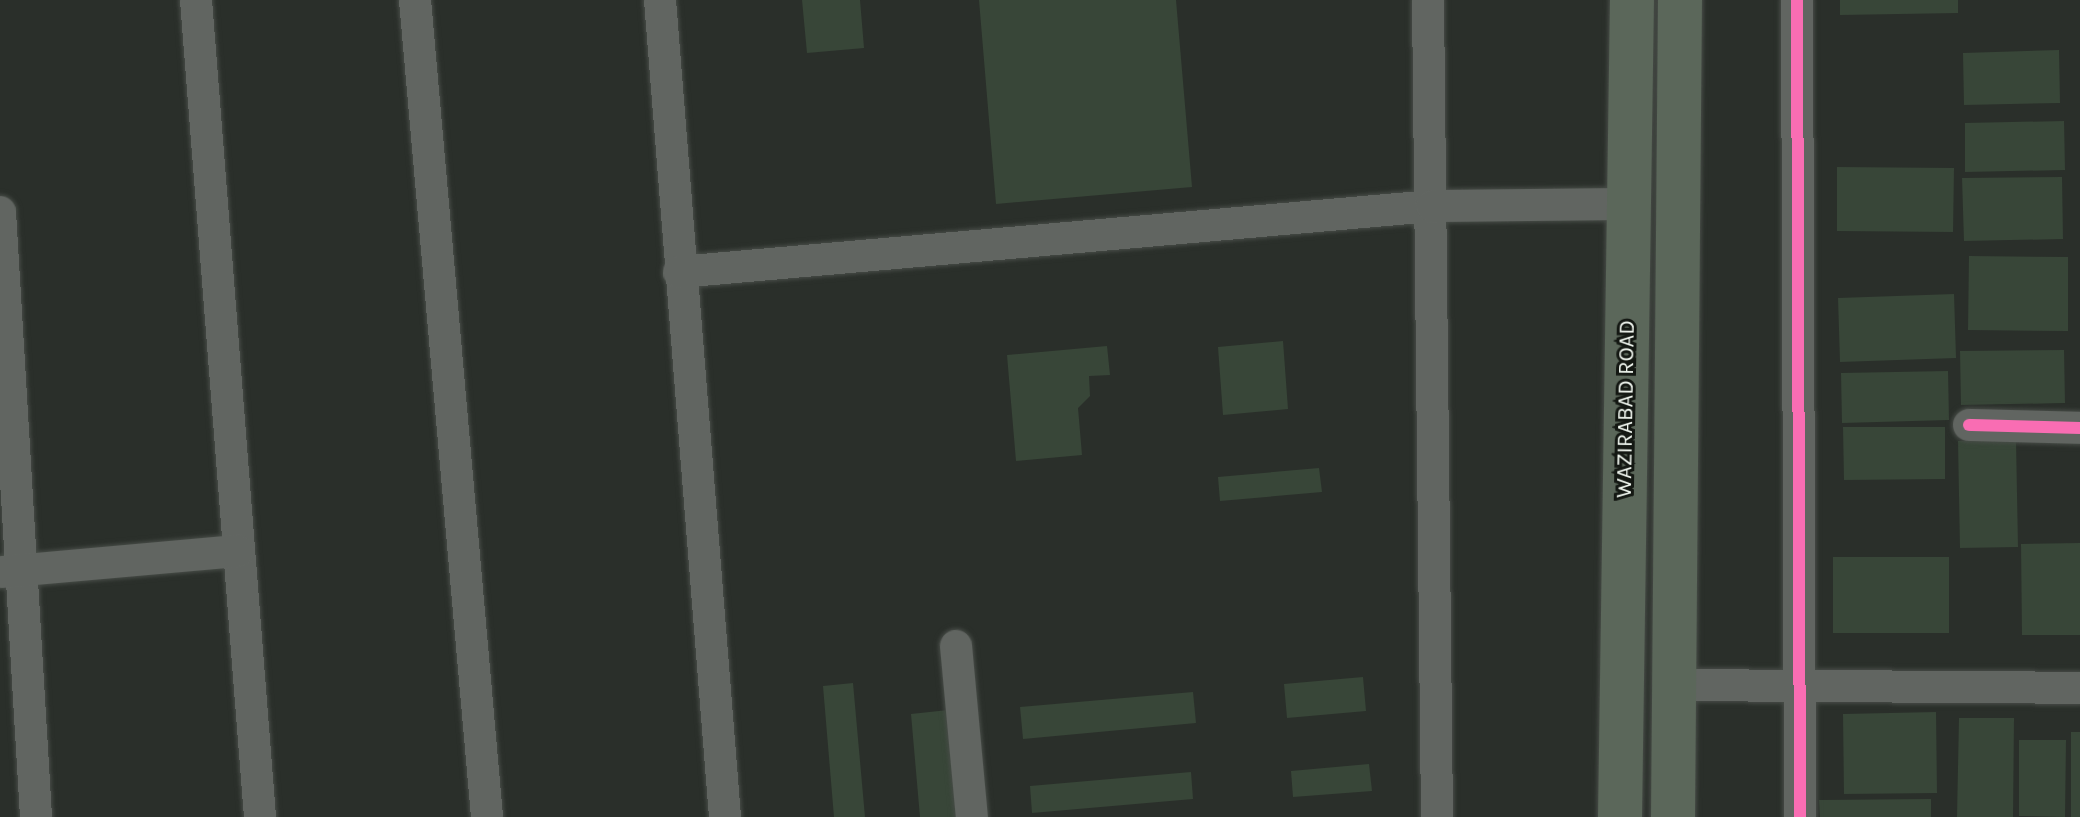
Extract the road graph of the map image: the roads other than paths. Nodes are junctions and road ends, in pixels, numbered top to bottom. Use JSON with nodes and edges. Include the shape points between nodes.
{"nodes":[{"id":1,"x":196,"y":0,"type":"edge"},
{"id":2,"x":415,"y":0,"type":"edge"},
{"id":3,"x":660,"y":0,"type":"edge"},
{"id":4,"x":1428,"y":0,"type":"edge"},
{"id":5,"x":1632,"y":0,"type":"edge"},
{"id":6,"x":1680,"y":0,"type":"edge"},
{"id":7,"x":1797,"y":0,"type":"edge"},
{"id":8,"x":1630,"y":204,"type":"junction"},
{"id":9,"x":1432,"y":206,"type":"junction"},
{"id":10,"x":0,"y":212,"type":"edge"},
{"id":11,"x":3,"y":261,"type":"edge"},
{"id":12,"x":679,"y":272,"type":"junction"},
{"id":13,"x":1969,"y":425,"type":"dead end"},
{"id":14,"x":2080,"y":428,"type":"edge"},
{"id":15,"x":238,"y":551,"type":"junction"},
{"id":16,"x":10,"y":571,"type":"edge"},
{"id":17,"x":956,"y":646,"type":"dead end"},
{"id":18,"x":1675,"y":685,"type":"junction"},
{"id":19,"x":1800,"y":687,"type":"junction"},
{"id":20,"x":2080,"y":688,"type":"edge"},
{"id":21,"x":36,"y":817,"type":"edge"},
{"id":22,"x":260,"y":817,"type":"edge"},
{"id":23,"x":487,"y":817,"type":"edge"},
{"id":24,"x":725,"y":817,"type":"edge"},
{"id":25,"x":972,"y":817,"type":"edge"},
{"id":26,"x":1437,"y":817,"type":"edge"},
{"id":27,"x":1620,"y":817,"type":"edge"},
{"id":28,"x":1673,"y":817,"type":"edge"},
{"id":29,"x":1800,"y":817,"type":"edge"}],
"edges":[{"from":1,"to":15,"type":"street"},
{"from":2,"to":23,"type":"street"},
{"from":3,"to":12,"type":"street"},
{"from":4,"to":9,"type":"street"},
{"from":5,"to":8,"type":"highway","name":"WAZIRABAD ROAD"},
{"from":6,"to":18,"type":"highway"},
{"from":7,"to":19,"type":"street"},
{"from":8,"to":9,"type":"street"},
{"from":8,"to":27,"type":"highway","name":"WAZIRABAD ROAD"},
{"from":9,"to":12,"type":"street"},
{"from":9,"to":26,"type":"street"},
{"from":10,"to":11,"type":"street"},
{"from":11,"to":16,"type":"street"},
{"from":12,"to":24,"type":"street"},
{"from":13,"to":14,"type":"street"},
{"from":15,"to":16,"type":"street"},
{"from":15,"to":22,"type":"street"},
{"from":16,"to":21,"type":"street"},
{"from":17,"to":25,"type":"street"},
{"from":18,"to":19,"type":"street"},
{"from":18,"to":28,"type":"highway"},
{"from":19,"to":20,"type":"street"},
{"from":19,"to":29,"type":"street"}]}
